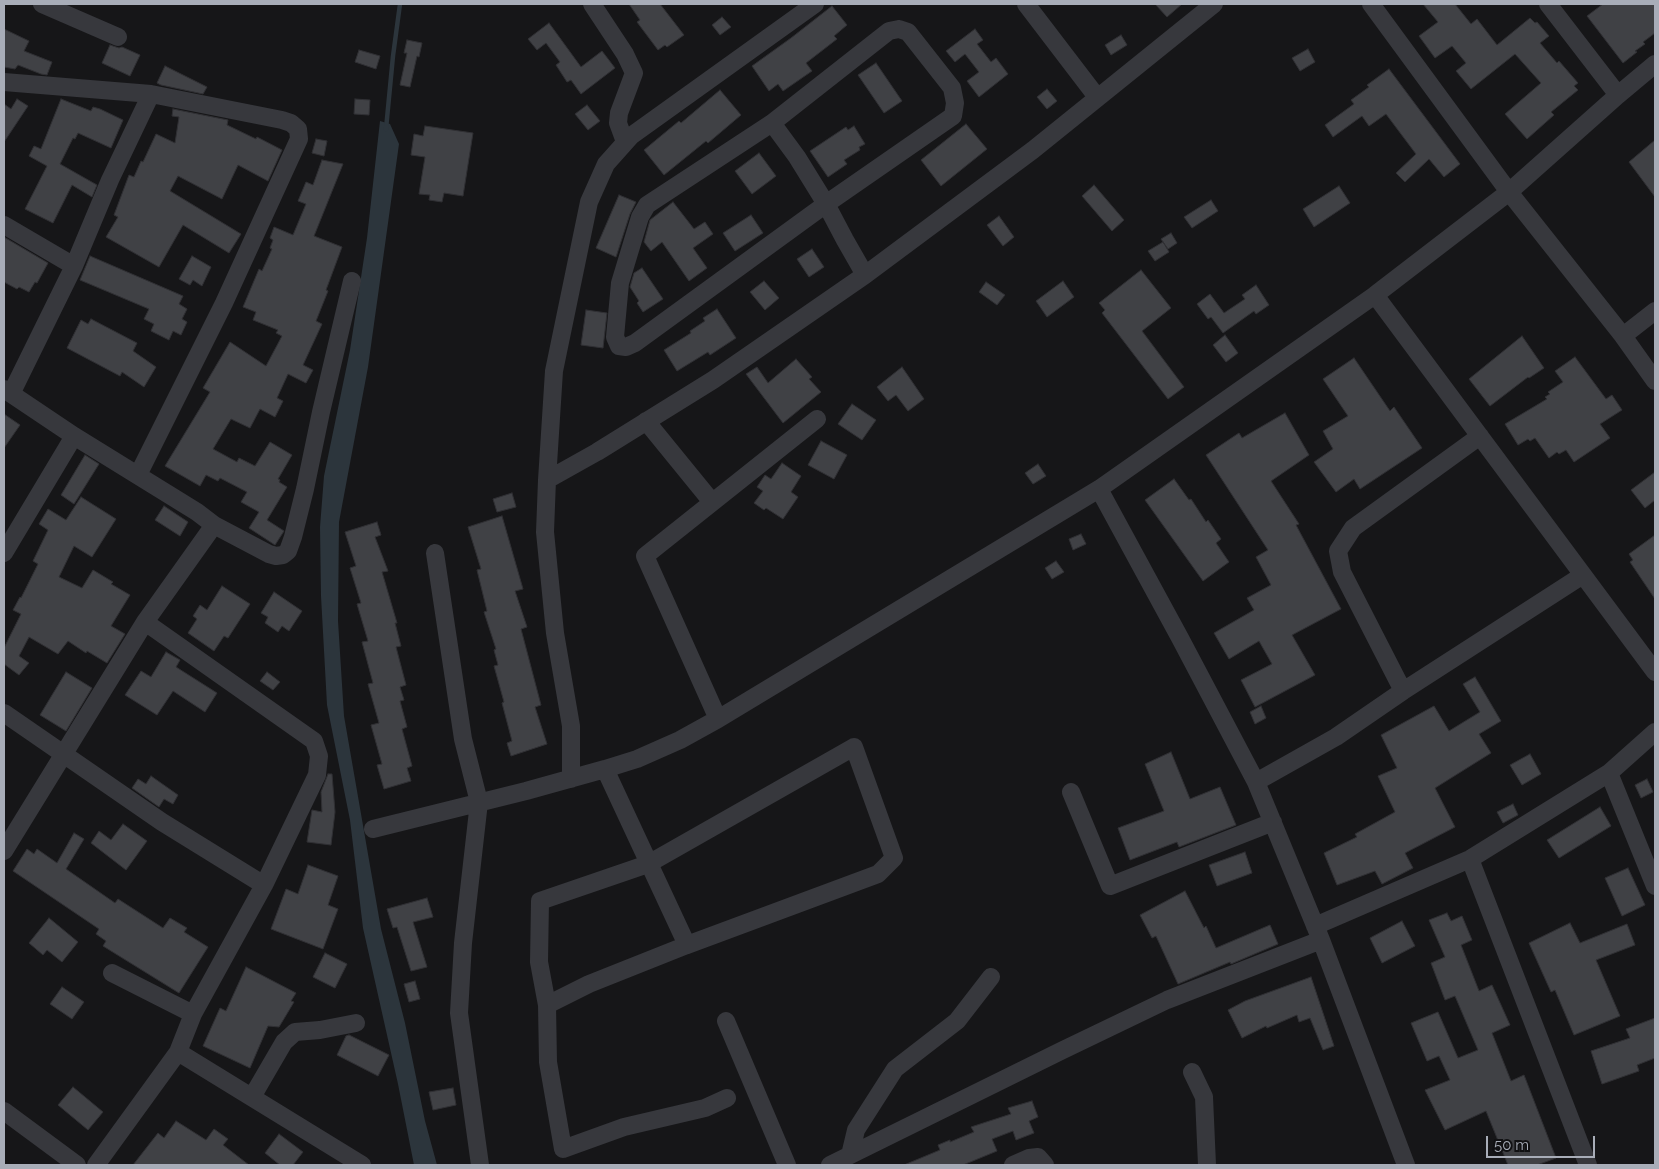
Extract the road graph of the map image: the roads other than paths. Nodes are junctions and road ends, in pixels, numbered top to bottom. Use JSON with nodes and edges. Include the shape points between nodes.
{"nodes":[{"id":1,"x":42,"y":4,"type":"edge"},
{"id":2,"x":592,"y":4,"type":"edge"},
{"id":3,"x":815,"y":4,"type":"edge"},
{"id":4,"x":1026,"y":4,"type":"edge"},
{"id":5,"x":1214,"y":4,"type":"edge"},
{"id":6,"x":1371,"y":4,"type":"edge"},
{"id":7,"x":1548,"y":4,"type":"edge"},
{"id":8,"x":118,"y":37,"type":"dead end"},
{"id":9,"x":1655,"y":64,"type":"edge"},
{"id":10,"x":4,"y":82,"type":"edge"},
{"id":11,"x":151,"y":94,"type":"junction"},
{"id":12,"x":1618,"y":95,"type":"junction"},
{"id":13,"x":1097,"y":97,"type":"junction"},
{"id":14,"x":772,"y":122,"type":"junction"},
{"id":15,"x":625,"y":142,"type":"junction"},
{"id":16,"x":1509,"y":192,"type":"junction"},
{"id":17,"x":826,"y":204,"type":"junction"},
{"id":18,"x":4,"y":225,"type":"edge"},
{"id":19,"x":74,"y":266,"type":"junction"},
{"id":20,"x":865,"y":275,"type":"junction"},
{"id":21,"x":352,"y":281,"type":"dead end"},
{"id":22,"x":1375,"y":295,"type":"junction"},
{"id":23,"x":1655,"y":311,"type":"edge"},
{"id":24,"x":1623,"y":336,"type":"junction"},
{"id":25,"x":1655,"y":381,"type":"edge"},
{"id":26,"x":8,"y":391,"type":"edge"},
{"id":27,"x":817,"y":419,"type":"dead end"},
{"id":28,"x":646,"y":421,"type":"junction"},
{"id":29,"x":74,"y":436,"type":"junction"},
{"id":30,"x":1480,"y":436,"type":"junction"},
{"id":31,"x":138,"y":476,"type":"junction"},
{"id":32,"x":547,"y":480,"type":"junction"},
{"id":33,"x":1099,"y":489,"type":"junction"},
{"id":34,"x":712,"y":502,"type":"junction"},
{"id":35,"x":214,"y":524,"type":"junction"},
{"id":36,"x":4,"y":553,"type":"edge"},
{"id":37,"x":435,"y":553,"type":"dead end"},
{"id":38,"x":1583,"y":575,"type":"junction"},
{"id":39,"x":145,"y":622,"type":"junction"},
{"id":40,"x":1655,"y":672,"type":"edge"},
{"id":41,"x":1403,"y":691,"type":"junction"},
{"id":42,"x":4,"y":714,"type":"edge"},
{"id":43,"x":718,"y":720,"type":"junction"},
{"id":44,"x":1655,"y":732,"type":"edge"},
{"id":45,"x":63,"y":754,"type":"junction"},
{"id":46,"x":605,"y":769,"type":"junction"},
{"id":47,"x":1609,"y":773,"type":"junction"},
{"id":48,"x":571,"y":779,"type":"junction"},
{"id":49,"x":1256,"y":782,"type":"junction"},
{"id":50,"x":1071,"y":792,"type":"dead end"},
{"id":51,"x":479,"y":802,"type":"junction"},
{"id":52,"x":1273,"y":822,"type":"junction"},
{"id":53,"x":373,"y":829,"type":"dead end"},
{"id":54,"x":4,"y":851,"type":"edge"},
{"id":55,"x":1470,"y":859,"type":"junction"},
{"id":56,"x":648,"y":864,"type":"junction"},
{"id":57,"x":264,"y":885,"type":"junction"},
{"id":58,"x":1655,"y":886,"type":"edge"},
{"id":59,"x":1318,"y":933,"type":"junction"},
{"id":60,"x":687,"y":945,"type":"junction"},
{"id":61,"x":112,"y":973,"type":"dead end"},
{"id":62,"x":991,"y":977,"type":"dead end"},
{"id":63,"x":547,"y":1005,"type":"junction"},
{"id":64,"x":193,"y":1014,"type":"junction"},
{"id":65,"x":726,"y":1021,"type":"dead end"},
{"id":66,"x":356,"y":1023,"type":"dead end"},
{"id":67,"x":178,"y":1052,"type":"junction"},
{"id":68,"x":1192,"y":1072,"type":"dead end"},
{"id":69,"x":252,"y":1097,"type":"junction"},
{"id":70,"x":727,"y":1098,"type":"dead end"},
{"id":71,"x":4,"y":1111,"type":"edge"},
{"id":72,"x":850,"y":1155,"type":"junction"},
{"id":73,"x":77,"y":1165,"type":"edge"},
{"id":74,"x":96,"y":1165,"type":"edge"},
{"id":75,"x":362,"y":1165,"type":"edge"},
{"id":76,"x":480,"y":1165,"type":"edge"},
{"id":77,"x":787,"y":1165,"type":"edge"},
{"id":78,"x":830,"y":1165,"type":"edge"},
{"id":79,"x":1013,"y":1165,"type":"edge"},
{"id":80,"x":1045,"y":1165,"type":"edge"},
{"id":81,"x":1207,"y":1165,"type":"edge"},
{"id":82,"x":1406,"y":1165,"type":"edge"},
{"id":83,"x":1588,"y":1165,"type":"edge"}],
"edges":[{"from":1,"to":8,"type":"street"},
{"from":2,"to":15,"type":"street","via":[[634,72],[619,113],[618,123]]},
{"from":3,"to":15,"type":"street"},
{"from":4,"to":13,"type":"street"},
{"from":5,"to":13,"type":"street"},
{"from":6,"to":16,"type":"street"},
{"from":7,"to":12,"type":"street"},
{"from":9,"to":12,"type":"street"},
{"from":10,"to":11,"type":"street"},
{"from":11,"to":19,"type":"street"},
{"from":11,"to":31,"type":"street","via":[[282,120],[298,129],[299,139],[224,303]]},
{"from":12,"to":16,"type":"street"},
{"from":13,"to":20,"type":"street","via":[[1033,150]]},
{"from":14,"to":17,"type":"street"},
{"from":14,"to":17,"type":"street","via":[[889,31],[899,29],[908,32],[952,88],[955,103],[952,116]]},
{"from":14,"to":17,"type":"street","via":[[648,205],[640,217],[620,283],[615,337],[619,346],[635,343]]},
{"from":15,"to":32,"type":"street","via":[[606,164],[589,202],[554,371]]},
{"from":16,"to":22,"type":"street"},
{"from":16,"to":24,"type":"street"},
{"from":17,"to":20,"type":"street"},
{"from":18,"to":19,"type":"street"},
{"from":19,"to":26,"type":"street"},
{"from":20,"to":28,"type":"street","via":[[713,380]]},
{"from":21,"to":35,"type":"street","via":[[306,489],[288,551],[283,555],[269,554]]},
{"from":22,"to":30,"type":"street"},
{"from":22,"to":33,"type":"street"},
{"from":23,"to":24,"type":"street"},
{"from":24,"to":25,"type":"street"},
{"from":26,"to":29,"type":"street"},
{"from":27,"to":34,"type":"street"},
{"from":28,"to":32,"type":"street"},
{"from":28,"to":34,"type":"street"},
{"from":29,"to":31,"type":"street"},
{"from":29,"to":36,"type":"street"},
{"from":30,"to":38,"type":"street"},
{"from":30,"to":41,"type":"street","via":[[1353,528],[1338,551],[1342,572]]},
{"from":31,"to":35,"type":"street"},
{"from":32,"to":48,"type":"street","via":[[545,532],[555,633],[571,726]]},
{"from":33,"to":43,"type":"street"},
{"from":33,"to":49,"type":"street"},
{"from":34,"to":43,"type":"street","via":[[645,556]]},
{"from":35,"to":39,"type":"street"},
{"from":37,"to":51,"type":"street","via":[[463,739]]},
{"from":38,"to":40,"type":"street"},
{"from":38,"to":41,"type":"street"},
{"from":39,"to":45,"type":"street"},
{"from":39,"to":57,"type":"street","via":[[314,741],[319,756],[317,775]]},
{"from":41,"to":49,"type":"street","via":[[1336,737]]},
{"from":42,"to":45,"type":"street"},
{"from":43,"to":46,"type":"street","via":[[637,759]]},
{"from":44,"to":47,"type":"street"},
{"from":45,"to":54,"type":"street"},
{"from":45,"to":57,"type":"street","via":[[162,822]]},
{"from":46,"to":48,"type":"street"},
{"from":46,"to":56,"type":"street"},
{"from":47,"to":55,"type":"street"},
{"from":47,"to":58,"type":"street"},
{"from":48,"to":51,"type":"street"},
{"from":49,"to":52,"type":"street"},
{"from":50,"to":52,"type":"street","via":[[1110,886]]},
{"from":51,"to":53,"type":"street"},
{"from":51,"to":76,"type":"street","via":[[463,943],[459,1013]]},
{"from":52,"to":59,"type":"street"},
{"from":55,"to":59,"type":"street"},
{"from":55,"to":83,"type":"street"},
{"from":56,"to":60,"type":"street"},
{"from":56,"to":60,"type":"street","via":[[854,747],[894,858],[878,874]]},
{"from":56,"to":63,"type":"street","via":[[540,901],[539,962]]},
{"from":57,"to":64,"type":"street"},
{"from":59,"to":72,"type":"street","via":[[1166,1000]]},
{"from":59,"to":82,"type":"street"},
{"from":60,"to":63,"type":"street","via":[[589,984]]},
{"from":61,"to":64,"type":"street"},
{"from":62,"to":72,"type":"street","via":[[957,1021],[895,1069],[856,1130]]},
{"from":63,"to":70,"type":"street","via":[[548,1062],[563,1149],[624,1127],[705,1108]]},
{"from":64,"to":67,"type":"street"},
{"from":65,"to":77,"type":"street"},
{"from":66,"to":69,"type":"street","via":[[295,1032],[284,1042]]},
{"from":67,"to":69,"type":"street"},
{"from":67,"to":74,"type":"street"},
{"from":68,"to":81,"type":"street","via":[[1204,1097]]},
{"from":69,"to":75,"type":"street"},
{"from":71,"to":73,"type":"street"},
{"from":72,"to":78,"type":"street"},
{"from":79,"to":80,"type":"street","via":[[1038,1157]]}]}
